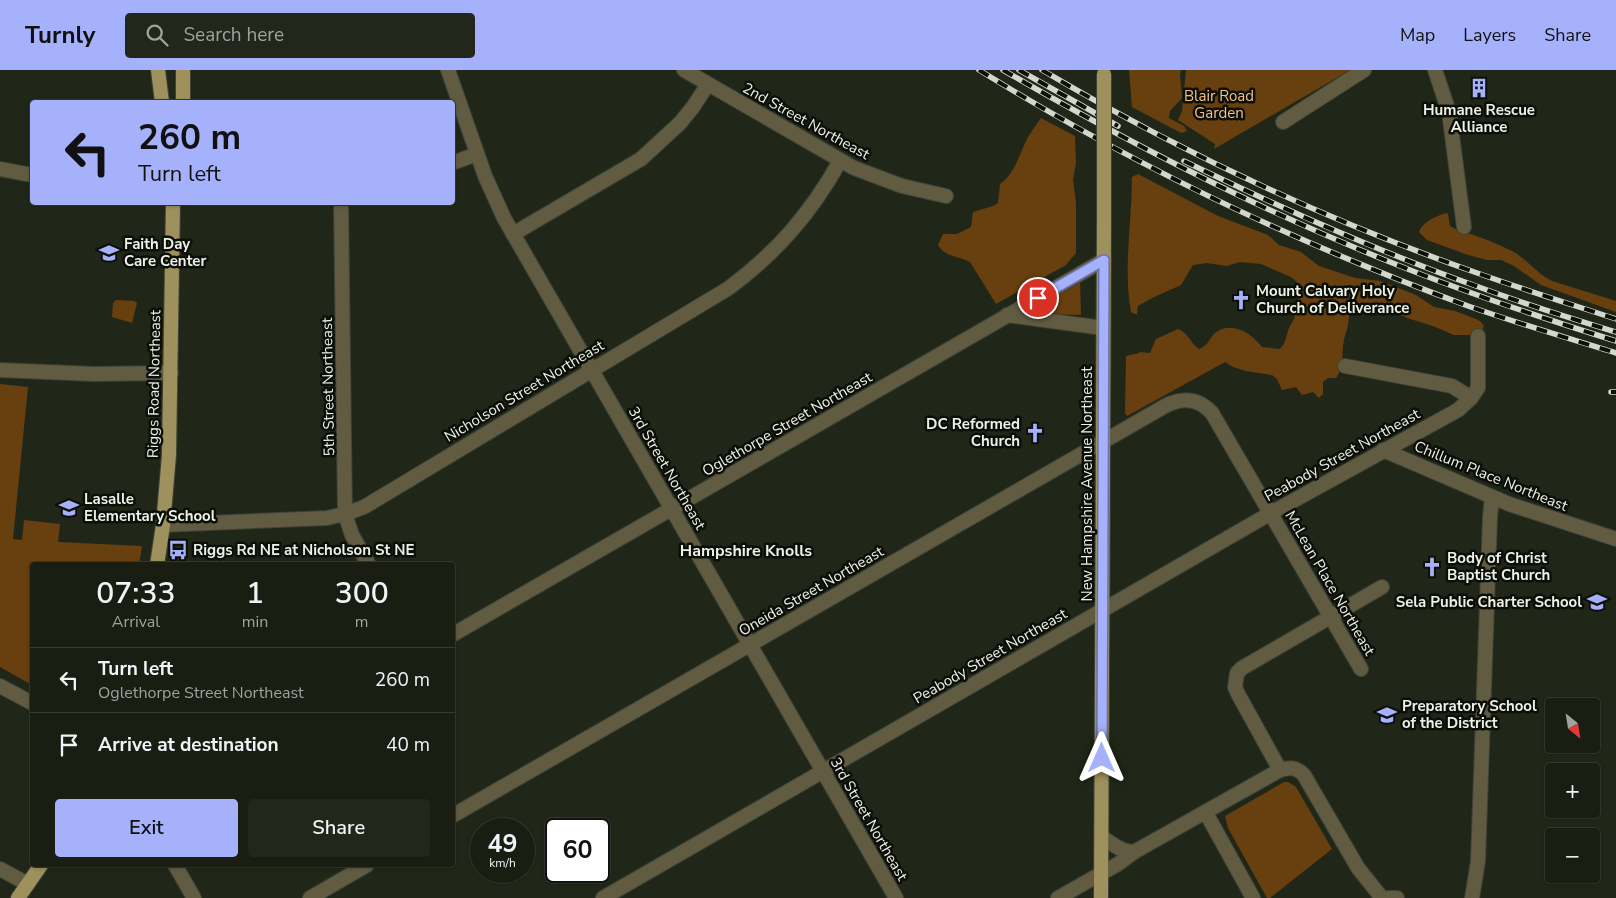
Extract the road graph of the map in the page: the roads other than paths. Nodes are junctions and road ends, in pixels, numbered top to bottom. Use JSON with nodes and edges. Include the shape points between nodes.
{"nodes":[{"id":1,"x":158,"y":70,"type":"edge"},
{"id":2,"x":183,"y":70,"type":"edge"},
{"id":3,"x":448,"y":70,"type":"edge"},
{"id":4,"x":684,"y":70,"type":"edge"},
{"id":5,"x":1364,"y":70,"type":"edge"},
{"id":6,"x":1435,"y":70,"type":"edge"},
{"id":7,"x":1104,"y":72,"type":"edge"},
{"id":8,"x":708,"y":84,"type":"junction"},
{"id":9,"x":162,"y":100,"type":"edge"},
{"id":10,"x":183,"y":100,"type":"edge"},
{"id":11,"x":1283,"y":122,"type":"dead end"},
{"id":12,"x":477,"y":154,"type":"junction"},
{"id":13,"x":840,"y":161,"type":"junction"},
{"id":14,"x":455,"y":162,"type":"edge"},
{"id":15,"x":0,"y":169,"type":"edge"},
{"id":16,"x":30,"y":175,"type":"edge"},
{"id":17,"x":946,"y":196,"type":"dead end"},
{"id":18,"x":173,"y":205,"type":"edge"},
{"id":19,"x":341,"y":205,"type":"edge"},
{"id":20,"x":1464,"y":227,"type":"dead end"},
{"id":21,"x":513,"y":234,"type":"junction"},
{"id":22,"x":1104,"y":260,"type":"junction"},
{"id":23,"x":1007,"y":315,"type":"junction"},
{"id":24,"x":1104,"y":328,"type":"junction"},
{"id":25,"x":1478,"y":336,"type":"dead end"},
{"id":26,"x":1345,"y":366,"type":"dead end"},
{"id":27,"x":591,"y":369,"type":"junction"},
{"id":28,"x":0,"y":370,"type":"edge"},
{"id":29,"x":171,"y":373,"type":"junction"},
{"id":30,"x":1471,"y":398,"type":"junction"},
{"id":31,"x":1188,"y":399,"type":"joint"},
{"id":32,"x":1103,"y":442,"type":"junction"},
{"id":33,"x":1383,"y":450,"type":"junction"},
{"id":34,"x":1492,"y":497,"type":"junction"},
{"id":35,"x":671,"y":509,"type":"junction"},
{"id":36,"x":1271,"y":513,"type":"junction"},
{"id":37,"x":346,"y":514,"type":"junction"},
{"id":38,"x":163,"y":525,"type":"junction"},
{"id":39,"x":1616,"y":539,"type":"edge"},
{"id":40,"x":157,"y":562,"type":"edge"},
{"id":41,"x":367,"y":562,"type":"edge"},
{"id":42,"x":1382,"y":587,"type":"dead end"},
{"id":43,"x":1103,"y":610,"type":"junction"},
{"id":44,"x":1331,"y":616,"type":"junction"},
{"id":45,"x":455,"y":633,"type":"edge"},
{"id":46,"x":750,"y":645,"type":"junction"},
{"id":47,"x":1362,"y":669,"type":"dead end"},
{"id":48,"x":0,"y":686,"type":"edge"},
{"id":49,"x":30,"y":702,"type":"edge"},
{"id":50,"x":1280,"y":770,"type":"junction"},
{"id":51,"x":823,"y":771,"type":"junction"},
{"id":52,"x":1206,"y":812,"type":"junction"},
{"id":53,"x":455,"y":814,"type":"edge"},
{"id":54,"x":1102,"y":837,"type":"junction"},
{"id":55,"x":1134,"y":852,"type":"junction"},
{"id":56,"x":48,"y":867,"type":"edge"},
{"id":57,"x":176,"y":867,"type":"edge"},
{"id":58,"x":364,"y":867,"type":"edge"},
{"id":59,"x":0,"y":869,"type":"edge"},
{"id":60,"x":1101,"y":873,"type":"junction"},
{"id":61,"x":35,"y":875,"type":"edge"},
{"id":62,"x":18,"y":898,"type":"edge"},
{"id":63,"x":194,"y":898,"type":"edge"},
{"id":64,"x":310,"y":898,"type":"edge"},
{"id":65,"x":603,"y":898,"type":"edge"},
{"id":66,"x":896,"y":898,"type":"edge"},
{"id":67,"x":1058,"y":898,"type":"edge"},
{"id":68,"x":1102,"y":898,"type":"edge"},
{"id":69,"x":1253,"y":898,"type":"edge"},
{"id":70,"x":1382,"y":898,"type":"edge"},
{"id":71,"x":1388,"y":898,"type":"edge"},
{"id":72,"x":1397,"y":898,"type":"edge"},
{"id":73,"x":1472,"y":898,"type":"edge"}],
"edges":[{"from":1,"to":9,"type":"main road"},
{"from":2,"to":10,"type":"main road"},
{"from":3,"to":12,"type":"street","name":"3rd Street Northeast"},
{"from":4,"to":8,"type":"street","name":"2nd Street Northeast"},
{"from":5,"to":11,"type":"street"},
{"from":6,"to":20,"type":"street","via":[[1449,112]]},
{"from":7,"to":22,"type":"main road","name":"New Hampshire Avenue Northeast","bridge":true},
{"from":8,"to":13,"type":"street","name":"2nd Street Northeast"},
{"from":8,"to":21,"type":"street","via":[[680,123],[641,159]]},
{"from":12,"to":14,"type":"street"},
{"from":12,"to":21,"type":"street","name":"3rd Street Northeast","via":[[490,190]]},
{"from":13,"to":17,"type":"street","name":"2nd Street Northeast","via":[[902,186]]},
{"from":13,"to":27,"type":"street","name":"Nicholson Street Northeast","via":[[788,237],[755,268],[718,295]]},
{"from":15,"to":16,"type":"street"},
{"from":18,"to":29,"type":"main road","name":"Riggs Road Northeast"},
{"from":19,"to":37,"type":"street","name":"5th Street Northeast"},
{"from":21,"to":27,"type":"street","name":"3rd Street Northeast"},
{"from":22,"to":23,"type":"street","name":"Oglethorpe Street Northeast"},
{"from":22,"to":24,"type":"main road","name":"New Hampshire Avenue Northeast"},
{"from":23,"to":24,"type":"street"},
{"from":23,"to":35,"type":"street","name":"Oglethorpe Street Northeast"},
{"from":24,"to":32,"type":"main road","name":"New Hampshire Avenue Northeast"},
{"from":25,"to":30,"type":"street","via":[[1478,388]]},
{"from":26,"to":30,"type":"street","via":[[1452,386]]},
{"from":27,"to":35,"type":"street","name":"3rd Street Northeast"},
{"from":27,"to":37,"type":"street","name":"Nicholson Street Northeast"},
{"from":28,"to":29,"type":"street"},
{"from":29,"to":38,"type":"main road","name":"Riggs Road Northeast"},
{"from":30,"to":33,"type":"street","name":"Peabody Street Northeast","via":[[1458,410]]},
{"from":31,"to":32,"type":"street","name":"Oneida Street Northeast","via":[[1170,404]]},
{"from":31,"to":36,"type":"street","name":"McLean Place Northeast","via":[[1212,413]]},
{"from":32,"to":43,"type":"main road","name":"New Hampshire Avenue Northeast"},
{"from":32,"to":46,"type":"street","name":"Oneida Street Northeast"},
{"from":33,"to":34,"type":"street","name":"Chillum Place Northeast"},
{"from":33,"to":36,"type":"street","name":"Peabody Street Northeast"},
{"from":34,"to":39,"type":"street","name":"Chillum Place Northeast"},
{"from":34,"to":73,"type":"street","via":[[1478,861]]},
{"from":35,"to":45,"type":"street","name":"Oglethorpe Street Northeast"},
{"from":35,"to":46,"type":"street","name":"3rd Street Northeast"},
{"from":36,"to":43,"type":"street","name":"Peabody Street Northeast"},
{"from":36,"to":44,"type":"street","name":"McLean Place Northeast"},
{"from":37,"to":38,"type":"street","name":"Nicholson Street Northeast","via":[[327,518]]},
{"from":37,"to":41,"type":"street","name":"5th Street Northeast","via":[[352,535]]},
{"from":38,"to":40,"type":"main road","name":"Riggs Road Northeast"},
{"from":42,"to":44,"type":"street"},
{"from":43,"to":51,"type":"street","name":"Peabody Street Northeast"},
{"from":43,"to":54,"type":"main road","name":"New Hampshire Avenue Northeast"},
{"from":44,"to":47,"type":"street","name":"McLean Place Northeast"},
{"from":44,"to":50,"type":"street","via":[[1236,673],[1238,694]]},
{"from":46,"to":51,"type":"street","name":"3rd Street Northeast"},
{"from":46,"to":53,"type":"street","name":"Oneida Street Northeast"},
{"from":48,"to":49,"type":"street"},
{"from":50,"to":52,"type":"street"},
{"from":50,"to":70,"type":"street","via":[[1294,768],[1304,775],[1358,868]]},
{"from":51,"to":65,"type":"street","name":"Peabody Street Northeast"},
{"from":51,"to":66,"type":"street","name":"3rd Street Northeast"},
{"from":52,"to":55,"type":"street"},
{"from":52,"to":69,"type":"street"},
{"from":54,"to":55,"type":"street","via":[[1118,848]]},
{"from":54,"to":60,"type":"main road","name":"New Hampshire Avenue Northeast"},
{"from":55,"to":60,"type":"street"},
{"from":56,"to":61,"type":"street"},
{"from":57,"to":63,"type":"street"},
{"from":58,"to":64,"type":"street"},
{"from":59,"to":61,"type":"street"},
{"from":60,"to":67,"type":"street"},
{"from":60,"to":68,"type":"main road","name":"New Hampshire Avenue Northeast"},
{"from":61,"to":62,"type":"main road"},
{"from":71,"to":72,"type":"street"}]}
